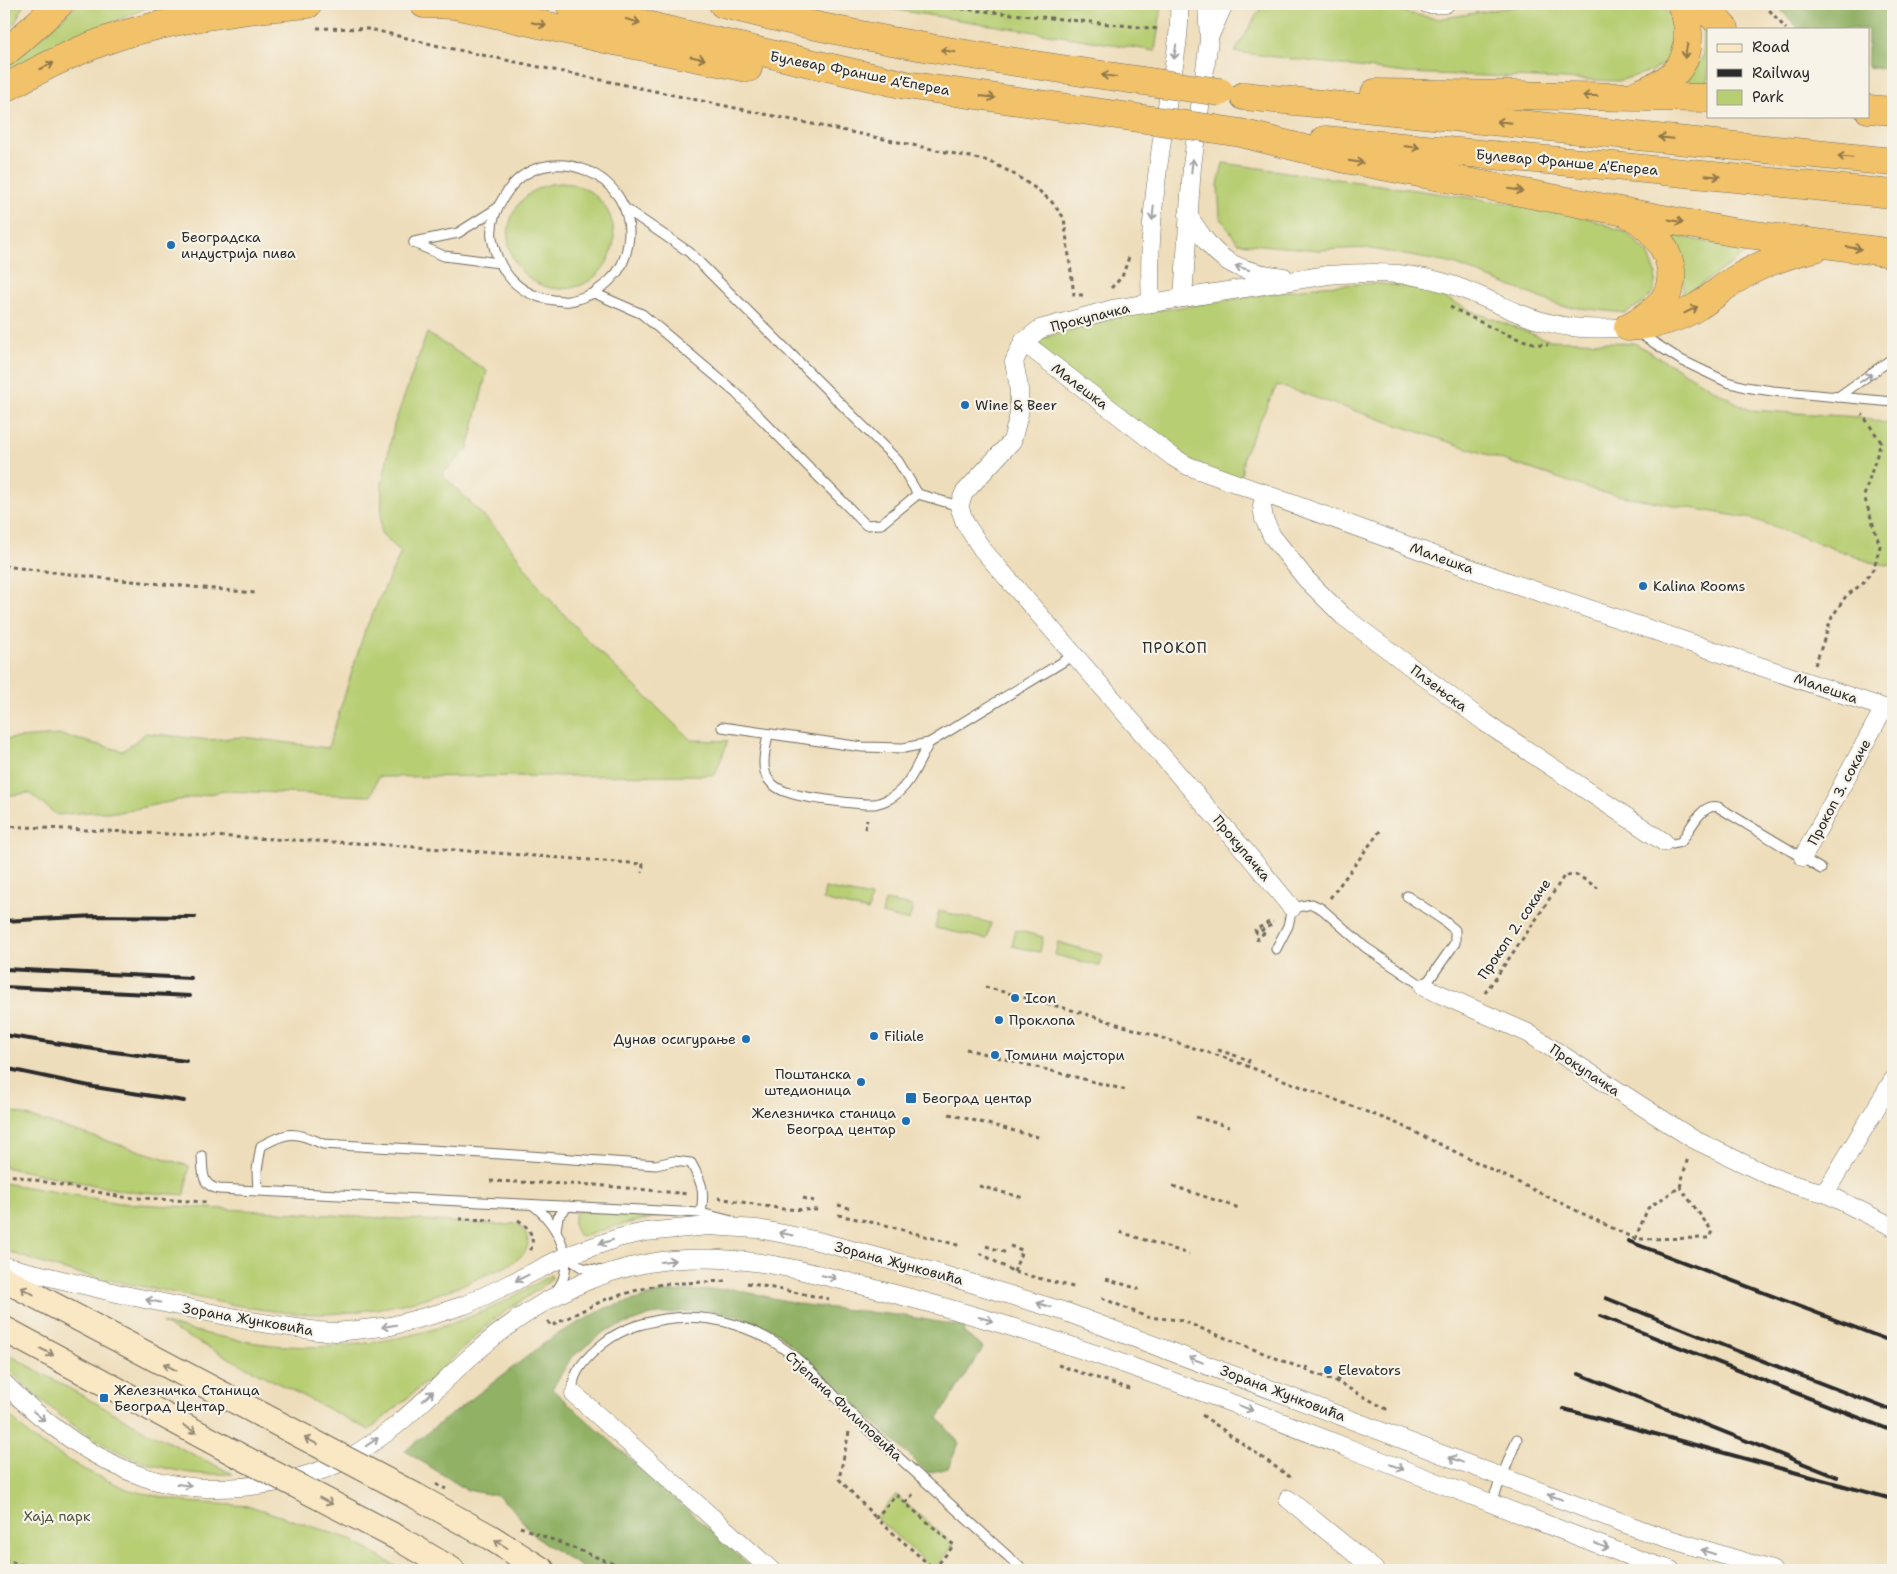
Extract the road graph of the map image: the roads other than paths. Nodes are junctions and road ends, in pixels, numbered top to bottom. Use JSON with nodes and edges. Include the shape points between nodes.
{"nodes":[{"id":1,"x":59,"y":4,"type":"edge"},
{"id":2,"x":424,"y":4,"type":"edge"},
{"id":3,"x":454,"y":4,"type":"edge"},
{"id":4,"x":570,"y":4,"type":"edge"},
{"id":5,"x":723,"y":4,"type":"edge"},
{"id":6,"x":1207,"y":4,"type":"edge"},
{"id":7,"x":1224,"y":4,"type":"edge"},
{"id":8,"x":1427,"y":4,"type":"edge"},
{"id":9,"x":1444,"y":4,"type":"edge"},
{"id":10,"x":1681,"y":4,"type":"edge"},
{"id":11,"x":1698,"y":4,"type":"edge"},
{"id":12,"x":1182,"y":9,"type":"edge"},
{"id":13,"x":42,"y":13,"type":"edge"},
{"id":14,"x":311,"y":16,"type":"edge"},
{"id":15,"x":1725,"y":28,"type":"edge"},
{"id":16,"x":1208,"y":40,"type":"junction"},
{"id":17,"x":4,"y":53,"type":"edge"},
{"id":18,"x":906,"y":85,"type":"junction"},
{"id":19,"x":4,"y":89,"type":"edge"},
{"id":20,"x":1232,"y":94,"type":"junction"},
{"id":21,"x":1632,"y":96,"type":"junction"},
{"id":22,"x":1707,"y":98,"type":"edge"},
{"id":23,"x":1870,"y":109,"type":"edge"},
{"id":24,"x":1893,"y":111,"type":"edge"},
{"id":25,"x":1228,"y":131,"type":"junction"},
{"id":26,"x":1893,"y":162,"type":"edge"},
{"id":27,"x":1893,"y":194,"type":"edge"},
{"id":28,"x":496,"y":209,"type":"junction"},
{"id":29,"x":626,"y":209,"type":"junction"},
{"id":30,"x":1625,"y":212,"type":"junction"},
{"id":31,"x":1188,"y":215,"type":"junction"},
{"id":32,"x":1826,"y":245,"type":"junction"},
{"id":33,"x":1893,"y":253,"type":"edge"},
{"id":34,"x":499,"y":263,"type":"junction"},
{"id":35,"x":1307,"y":279,"type":"junction"},
{"id":36,"x":594,"y":293,"type":"junction"},
{"id":37,"x":1183,"y":298,"type":"junction"},
{"id":38,"x":1151,"y":303,"type":"junction"},
{"id":39,"x":1628,"y":327,"type":"junction"},
{"id":40,"x":1024,"y":342,"type":"junction"},
{"id":41,"x":1893,"y":358,"type":"edge"},
{"id":42,"x":1838,"y":397,"type":"junction"},
{"id":43,"x":1891,"y":400,"type":"edge"},
{"id":44,"x":1265,"y":493,"type":"junction"},
{"id":45,"x":918,"y":494,"type":"junction"},
{"id":46,"x":959,"y":506,"type":"junction"},
{"id":47,"x":1074,"y":655,"type":"junction"},
{"id":48,"x":1889,"y":709,"type":"edge"},
{"id":49,"x":722,"y":727,"type":"dead end"},
{"id":50,"x":768,"y":734,"type":"junction"},
{"id":51,"x":929,"y":743,"type":"junction"},
{"id":52,"x":1664,"y":842,"type":"joint"},
{"id":53,"x":1803,"y":857,"type":"junction"},
{"id":54,"x":1821,"y":869,"type":"dead end"},
{"id":55,"x":1407,"y":896,"type":"dead end"},
{"id":56,"x":1292,"y":908,"type":"junction"},
{"id":57,"x":1276,"y":949,"type":"dead end"},
{"id":58,"x":1424,"y":987,"type":"junction"},
{"id":59,"x":1893,"y":1080,"type":"edge"},
{"id":60,"x":202,"y":1156,"type":"dead end"},
{"id":61,"x":258,"y":1191,"type":"junction"},
{"id":62,"x":1825,"y":1192,"type":"junction"},
{"id":63,"x":533,"y":1205,"type":"junction"},
{"id":64,"x":568,"y":1206,"type":"junction"},
{"id":65,"x":701,"y":1213,"type":"junction"},
{"id":66,"x":1893,"y":1227,"type":"edge"},
{"id":67,"x":758,"y":1229,"type":"junction"},
{"id":68,"x":556,"y":1230,"type":"junction"},
{"id":69,"x":566,"y":1256,"type":"junction"},
{"id":70,"x":4,"y":1266,"type":"edge"},
{"id":71,"x":620,"y":1269,"type":"junction"},
{"id":72,"x":4,"y":1279,"type":"edge"},
{"id":73,"x":541,"y":1304,"type":"junction"},
{"id":74,"x":4,"y":1329,"type":"edge"},
{"id":75,"x":4,"y":1383,"type":"edge"},
{"id":76,"x":574,"y":1394,"type":"joint"},
{"id":77,"x":1517,"y":1439,"type":"dead end"},
{"id":78,"x":1502,"y":1477,"type":"junction"},
{"id":79,"x":1288,"y":1499,"type":"dead end"},
{"id":80,"x":1491,"y":1504,"type":"junction"},
{"id":81,"x":452,"y":1570,"type":"edge"},
{"id":82,"x":542,"y":1570,"type":"edge"},
{"id":83,"x":771,"y":1570,"type":"edge"},
{"id":84,"x":1023,"y":1570,"type":"edge"},
{"id":85,"x":1375,"y":1570,"type":"edge"},
{"id":86,"x":1671,"y":1570,"type":"edge"},
{"id":87,"x":1772,"y":1570,"type":"edge"}],
"edges":[{"from":1,"to":13,"type":"highway"},
{"from":2,"to":3,"type":"highway"},
{"from":3,"to":18,"type":"highway","one_way":true,"via":[[768,72]]},
{"from":4,"to":18,"type":"highway","name":"Булевар Франше д'Епереа","one_way":true,"via":[[662,29]]},
{"from":20,"to":5,"type":"highway","one_way":true,"bridge":true,"via":[[893,42]]},
{"from":6,"to":16,"type":"street"},
{"from":7,"to":16,"type":"street"},
{"from":8,"to":9,"type":"street"},
{"from":10,"to":21,"type":"highway","one_way":true,"via":[[1688,25],[1688,52],[1684,62],[1664,83]]},
{"from":11,"to":15,"type":"highway"},
{"from":12,"to":38,"type":"street","one_way":true,"via":[[1152,214],[1149,247]]},
{"from":13,"to":17,"type":"highway","via":[[22,39]]},
{"from":19,"to":14,"type":"highway","one_way":true,"via":[[46,66],[124,34],[206,16]]},
{"from":31,"to":16,"type":"street","one_way":true},
{"from":18,"to":25,"type":"highway","name":"Булевар Франше д'Епереа","one_way":true,"bridge":true},
{"from":21,"to":20,"type":"highway","one_way":true,"via":[[1347,92]]},
{"from":26,"to":20,"type":"highway","one_way":true},
{"from":21,"to":22,"type":"highway"},
{"from":23,"to":24,"type":"highway"},
{"from":25,"to":27,"type":"highway","name":"Булевар Франше д'Епереа","one_way":true},
{"from":25,"to":30,"type":"highway","one_way":true,"via":[[1345,160]]},
{"from":28,"to":29,"type":"lane","via":[[511,185],[534,170],[561,164],[588,170],[611,186]]},
{"from":28,"to":34,"type":"lane","via":[[492,236]]},
{"from":28,"to":34,"type":"lane","via":[[458,233],[414,242],[444,256]]},
{"from":29,"to":36,"type":"lane","via":[[630,233],[626,257],[613,278]]},
{"from":29,"to":45,"type":"lane","via":[[689,252],[898,461]]},
{"from":30,"to":32,"type":"highway","one_way":true},
{"from":30,"to":39,"type":"highway","via":[[1638,218],[1656,236],[1666,253],[1670,272],[1665,299]]},
{"from":35,"to":31,"type":"street","one_way":true,"via":[[1268,275],[1230,264],[1213,251]]},
{"from":31,"to":37,"type":"street"},
{"from":32,"to":33,"type":"highway","one_way":true},
{"from":39,"to":32,"type":"highway","one_way":true,"via":[[1649,325],[1678,316],[1756,268],[1792,253]]},
{"from":34,"to":36,"type":"lane","via":[[516,285],[540,299],[568,301]]},
{"from":35,"to":37,"type":"street","name":"Прокупачка"},
{"from":35,"to":39,"type":"street","via":[[1328,274],[1376,272],[1423,277],[1461,288],[1552,324],[1587,330]]},
{"from":36,"to":45,"type":"lane","via":[[642,314],[736,393],[866,525],[881,524]]},
{"from":37,"to":38,"type":"street","name":"Прокупачка"},
{"from":38,"to":40,"type":"street","name":"Прокупачка","via":[[1113,309],[1040,329]]},
{"from":39,"to":42,"type":"lane","via":[[1681,360],[1727,382],[1773,391]]},
{"from":40,"to":44,"type":"street","name":"Малешка","via":[[1188,466]]},
{"from":40,"to":46,"type":"street","via":[[1014,362],[1019,414],[1012,441],[964,493]]},
{"from":42,"to":41,"type":"lane","one_way":true},
{"from":42,"to":43,"type":"lane"},
{"from":44,"to":48,"type":"street","name":"Малешка","via":[[1492,576]]},
{"from":44,"to":52,"type":"street","name":"Плзењска","via":[[1264,519],[1272,536],[1306,579],[1343,616],[1486,723]]},
{"from":45,"to":46,"type":"lane"},
{"from":46,"to":47,"type":"street","name":"Прокупачка","via":[[965,523],[982,549]]},
{"from":47,"to":51,"type":"lane"},
{"from":47,"to":56,"type":"street","name":"Прокупачка","via":[[1246,850]]},
{"from":48,"to":53,"type":"street","name":"Прокоп 3. сокаче"},
{"from":49,"to":50,"type":"lane"},
{"from":50,"to":51,"type":"lane","via":[[883,749]]},
{"from":50,"to":51,"type":"lane","via":[[765,772],[780,789],[793,794],[863,804],[882,802],[900,791]]},
{"from":52,"to":53,"type":"lane","via":[[1681,842],[1705,809],[1714,806]]},
{"from":53,"to":54,"type":"lane","name":"Прокоп 3. сокаче"},
{"from":55,"to":58,"type":"lane","via":[[1455,930],[1455,943]]},
{"from":56,"to":57,"type":"lane","via":[[1288,926]]},
{"from":56,"to":58,"type":"lane","name":"Прокупачка","via":[[1312,904],[1322,909],[1365,947]]},
{"from":58,"to":62,"type":"street","name":"Прокупачка","via":[[1528,1033],[1692,1140],[1772,1176]]},
{"from":59,"to":62,"type":"street"},
{"from":60,"to":61,"type":"lane","via":[[205,1181],[212,1188]]},
{"from":61,"to":63,"type":"lane"},
{"from":61,"to":65,"type":"lane","via":[[261,1146],[281,1134],[304,1135],[323,1144],[656,1165],[674,1161],[691,1163],[702,1183]]},
{"from":62,"to":66,"type":"street","name":"Прокупачка"},
{"from":63,"to":64,"type":"lane"},
{"from":63,"to":68,"type":"lane"},
{"from":64,"to":65,"type":"lane"},
{"from":64,"to":68,"type":"lane","via":[[558,1216]]},
{"from":65,"to":67,"type":"lane"},
{"from":67,"to":69,"type":"street","name":"Зорана Жунковића","one_way":true,"via":[[708,1226],[663,1229],[618,1238]]},
{"from":78,"to":67,"type":"street","name":"Зорана Жунковића","one_way":true,"via":[[1066,1312],[823,1242]]},
{"from":68,"to":69,"type":"lane"},
{"from":69,"to":70,"type":"street","name":"Зорана Жунковића","one_way":true,"via":[[465,1304],[391,1326],[338,1332],[256,1322]]},
{"from":69,"to":71,"type":"lane","via":[[590,1270]]},
{"from":69,"to":73,"type":"lane","via":[[560,1287]]},
{"from":71,"to":73,"type":"street","name":"Зорана Жунковића","via":[[582,1282]]},
{"from":71,"to":80,"type":"street","name":"Зорана Жунковића","one_way":true,"via":[[690,1258],[748,1260],[934,1304],[1144,1370]]},
{"from":82,"to":72,"type":"main road","one_way":true,"bridge":true,"via":[[416,1496]]},
{"from":75,"to":73,"type":"street","name":"Зорана Жунковића","one_way":true,"via":[[39,1417],[76,1442],[144,1477],[186,1486],[252,1485],[294,1478],[343,1461],[392,1429],[474,1354]]},
{"from":74,"to":81,"type":"main road","one_way":true,"bridge":true,"via":[[398,1538]]},
{"from":76,"to":83,"type":"street","name":"Стјепана Филиповића"},
{"from":76,"to":84,"type":"lane","name":"Стјепана Филиповића","via":[[573,1381],[593,1352],[611,1337],[633,1326],[672,1318],[702,1318],[742,1326],[795,1357],[852,1416]]},
{"from":77,"to":78,"type":"lane"},
{"from":78,"to":80,"type":"lane"},
{"from":87,"to":78,"type":"street","name":"Зорана Жунковића","one_way":true,"via":[[1650,1533]]},
{"from":79,"to":85,"type":"street"},
{"from":80,"to":86,"type":"street","name":"Зорана Жунковића","one_way":true}]}
